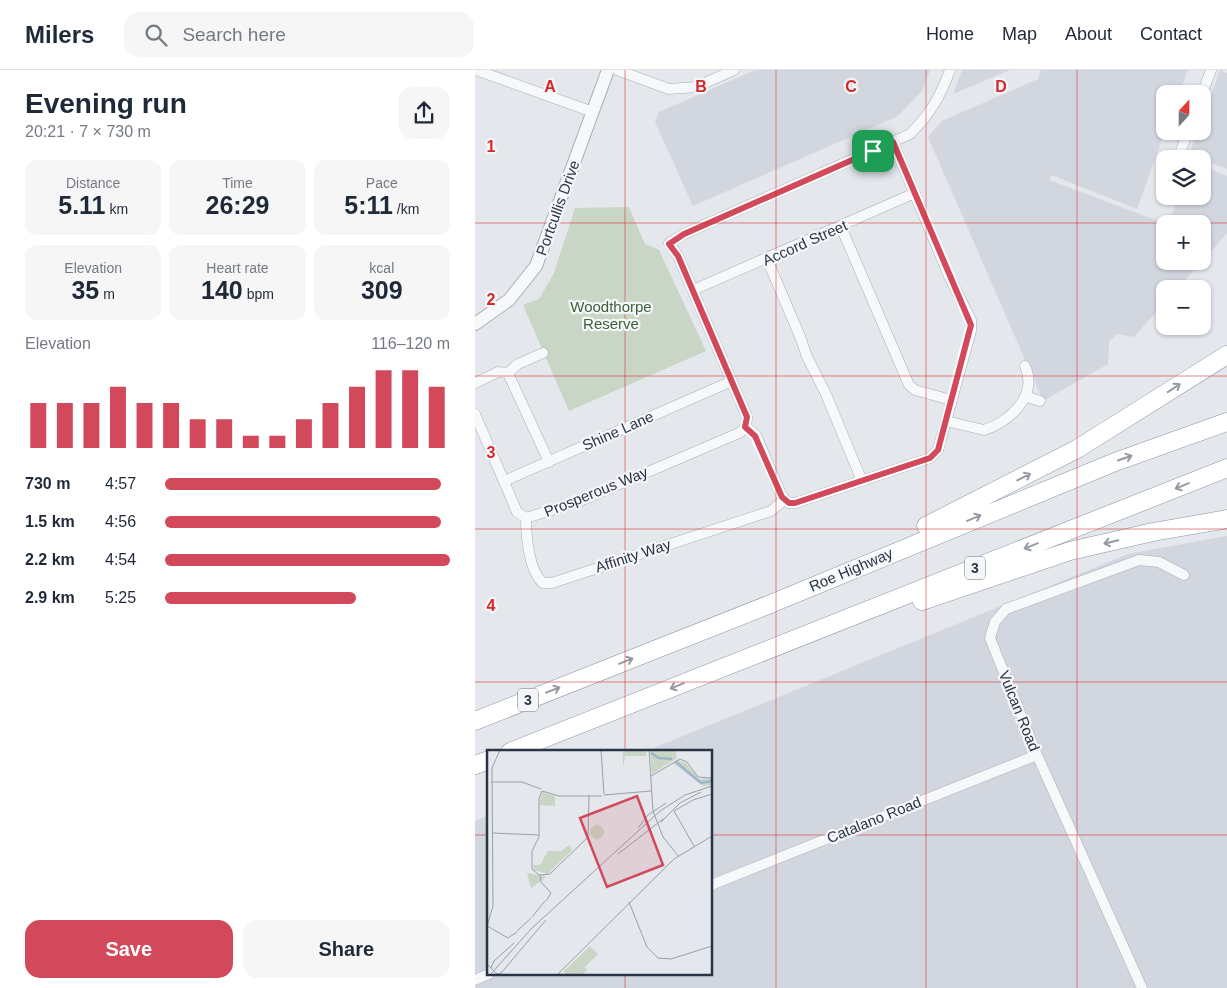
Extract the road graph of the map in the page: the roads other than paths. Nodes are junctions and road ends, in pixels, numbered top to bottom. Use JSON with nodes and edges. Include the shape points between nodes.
{"nodes":[{"id":1,"x":475,"y":70,"type":"edge"},
{"id":2,"x":608,"y":70,"type":"edge"},
{"id":3,"x":617,"y":70,"type":"edge"},
{"id":4,"x":734,"y":70,"type":"edge"},
{"id":5,"x":950,"y":70,"type":"edge"},
{"id":6,"x":1211,"y":70,"type":"edge"},
{"id":7,"x":1205,"y":85,"type":"edge"},
{"id":8,"x":593,"y":112,"type":"junction"},
{"id":9,"x":893,"y":142,"type":"junction"},
{"id":10,"x":915,"y":194,"type":"junction"},
{"id":11,"x":841,"y":227,"type":"junction"},
{"id":12,"x":767,"y":259,"type":"junction"},
{"id":13,"x":693,"y":290,"type":"junction"},
{"id":14,"x":475,"y":324,"type":"edge"},
{"id":15,"x":543,"y":353,"type":"dead end"},
{"id":16,"x":1227,"y":355,"type":"edge"},
{"id":17,"x":1025,"y":366,"type":"dead end"},
{"id":18,"x":508,"y":373,"type":"junction"},
{"id":19,"x":732,"y":381,"type":"junction"},
{"id":20,"x":475,"y":382,"type":"edge"},
{"id":21,"x":1025,"y":396,"type":"junction"},
{"id":22,"x":951,"y":400,"type":"junction"},
{"id":23,"x":1040,"y":401,"type":"dead end"},
{"id":24,"x":475,"y":414,"type":"edge"},
{"id":25,"x":946,"y":421,"type":"junction"},
{"id":26,"x":1227,"y":422,"type":"edge"},
{"id":27,"x":745,"y":427,"type":"junction"},
{"id":28,"x":549,"y":462,"type":"junction"},
{"id":29,"x":1227,"y":468,"type":"edge"},
{"id":30,"x":862,"y":480,"type":"junction"},
{"id":31,"x":504,"y":482,"type":"junction"},
{"id":32,"x":784,"y":500,"type":"junction"},
{"id":33,"x":526,"y":518,"type":"junction"},
{"id":34,"x":1227,"y":519,"type":"edge"},
{"id":35,"x":1184,"y":575,"type":"dead end"},
{"id":36,"x":768,"y":605,"type":"junction"},
{"id":37,"x":722,"y":668,"type":"junction"},
{"id":38,"x":475,"y":721,"type":"edge"},
{"id":39,"x":516,"y":750,"type":"edge"},
{"id":40,"x":1037,"y":755,"type":"junction"},
{"id":41,"x":487,"y":761,"type":"edge"},
{"id":42,"x":475,"y":765,"type":"edge"},
{"id":43,"x":713,"y":884,"type":"edge"},
{"id":44,"x":487,"y":975,"type":"edge"},
{"id":45,"x":475,"y":980,"type":"edge"},
{"id":46,"x":1142,"y":988,"type":"edge"}],
"edges":[{"from":1,"to":8,"type":"street"},
{"from":2,"to":8,"type":"street","name":"Portcullis Drive"},
{"from":3,"to":4,"type":"street","via":[[669,88],[695,87]]},
{"from":5,"to":9,"type":"street","via":[[928,116],[910,134]]},
{"from":6,"to":7,"type":"street"},
{"from":8,"to":14,"type":"street","name":"Portcullis Drive","via":[[536,266],[509,300]]},
{"from":9,"to":10,"type":"street"},
{"from":9,"to":13,"type":"street","via":[[684,234],[669,244]]},
{"from":10,"to":11,"type":"street","name":"Accord Street"},
{"from":10,"to":22,"type":"street","via":[[971,320],[971,331]]},
{"from":11,"to":12,"type":"street","name":"Accord Street"},
{"from":11,"to":22,"type":"street","via":[[909,385],[915,390]]},
{"from":12,"to":13,"type":"street","name":"Accord Street"},
{"from":12,"to":30,"type":"street"},
{"from":13,"to":19,"type":"street"},
{"from":15,"to":18,"type":"street","via":[[518,364]]},
{"from":36,"to":16,"type":"highway","one_way":true,"via":[[843,562],[934,523],[1077,449]]},
{"from":17,"to":21,"type":"street","via":[[1028,374]]},
{"from":18,"to":20,"type":"street","via":[[498,372]]},
{"from":18,"to":28,"type":"street"},
{"from":19,"to":27,"type":"street","via":[[747,417]]},
{"from":19,"to":28,"type":"street","name":"Shine Lane"},
{"from":21,"to":23,"type":"street"},
{"from":21,"to":25,"type":"street","via":[[1014,413],[984,430]]},
{"from":22,"to":25,"type":"street"},
{"from":24,"to":31,"type":"street","name":"Prosperous Way"},
{"from":25,"to":30,"type":"street","via":[[935,455]]},
{"from":36,"to":26,"type":"highway","name":"Roe Highway","number":"3","one_way":true,"via":[[1097,469]]},
{"from":27,"to":32,"type":"street","via":[[755,436]]},
{"from":27,"to":33,"type":"street","name":"Prosperous Way","via":[[739,433],[580,501]]},
{"from":28,"to":31,"type":"street","name":"Shine Lane"},
{"from":29,"to":37,"type":"highway","number":"3","one_way":true},
{"from":30,"to":32,"type":"street","via":[[795,503]]},
{"from":31,"to":33,"type":"street","name":"Prosperous Way","via":[[517,512]]},
{"from":32,"to":33,"type":"street","name":"Affinity Way","via":[[771,511],[552,583],[543,583],[537,578],[532,566]]},
{"from":34,"to":37,"type":"highway","one_way":true,"via":[[1070,551]]},
{"from":35,"to":40,"type":"street","name":"Vulcan Road","via":[[1159,562],[1139,560],[1006,609],[995,622],[990,638]]},
{"from":38,"to":36,"type":"highway","name":"Roe Highway","number":"3","one_way":true},
{"from":37,"to":39,"type":"highway","number":"3","one_way":true},
{"from":40,"to":43,"type":"street","name":"Catalano Road"},
{"from":40,"to":46,"type":"street","name":"Vulcan Road"},
{"from":41,"to":42,"type":"highway"},
{"from":44,"to":45,"type":"street"}]}
